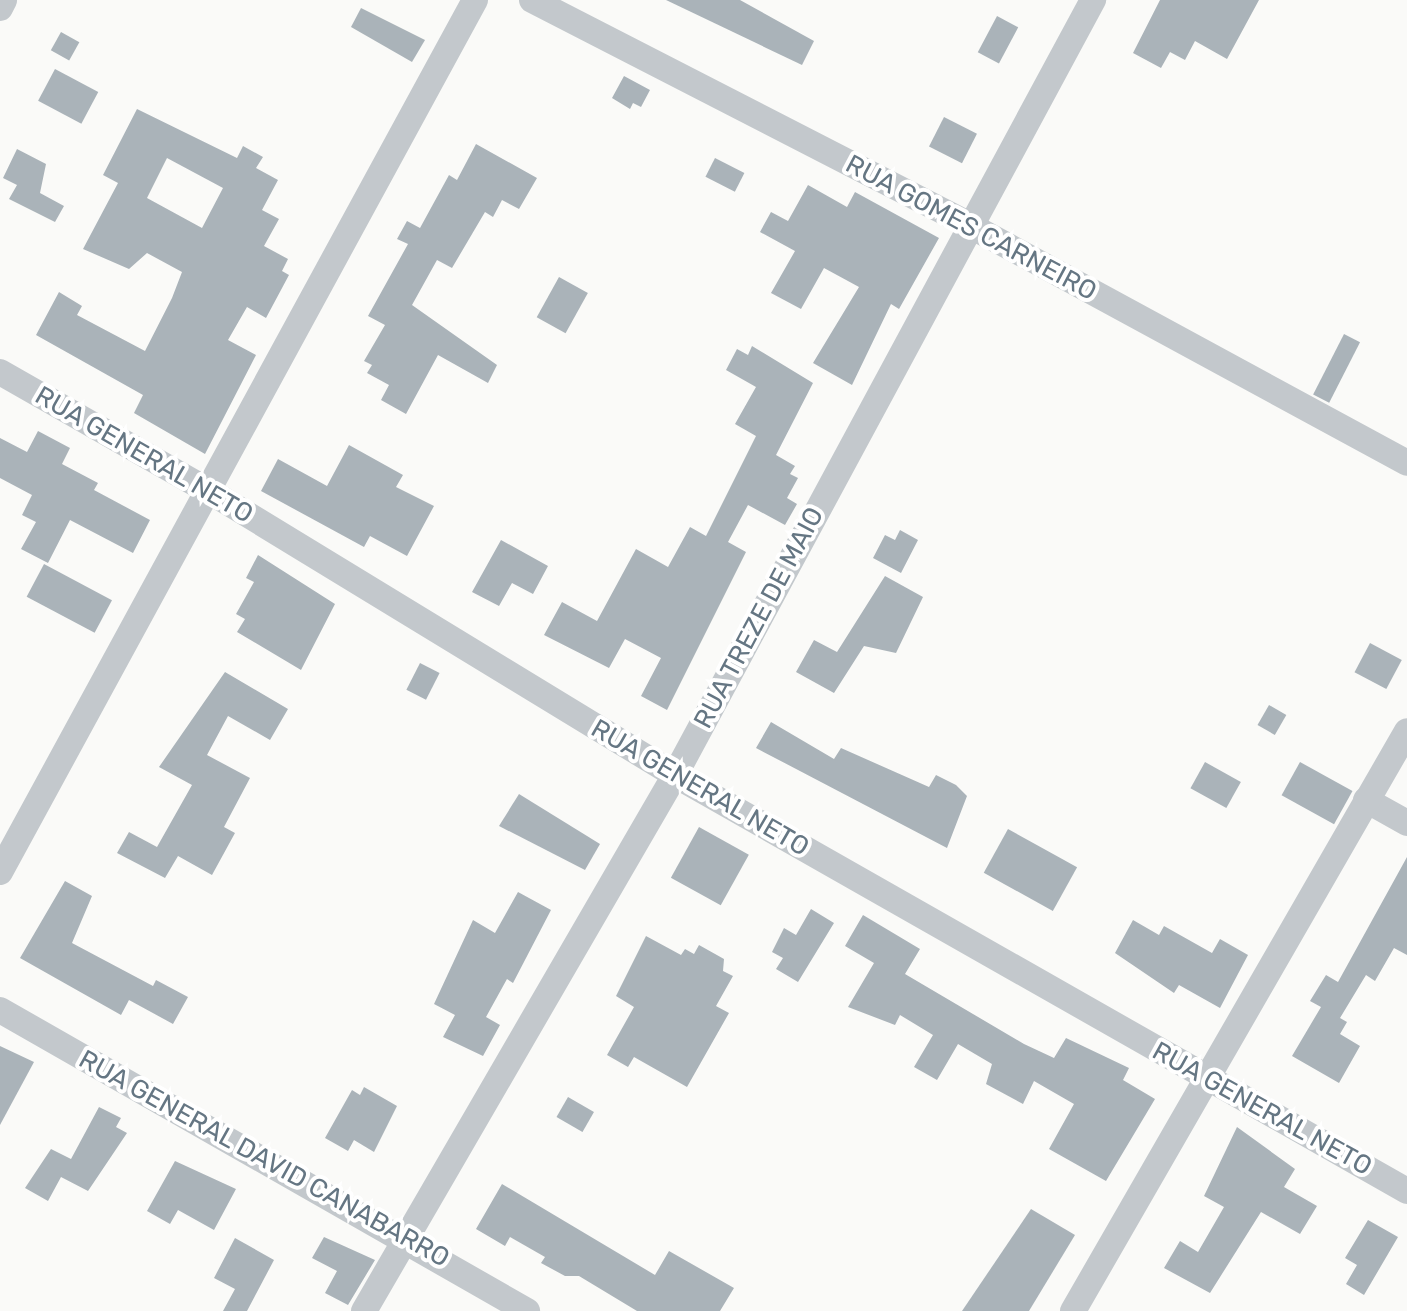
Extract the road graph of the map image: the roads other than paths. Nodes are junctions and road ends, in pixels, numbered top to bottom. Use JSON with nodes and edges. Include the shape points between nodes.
{"nodes":[{"id":1,"x":4,"y":0,"type":"edge"},
{"id":2,"x":475,"y":0,"type":"edge"},
{"id":3,"x":532,"y":0,"type":"edge"},
{"id":4,"x":1093,"y":0,"type":"edge"},
{"id":5,"x":0,"y":8,"type":"edge"},
{"id":6,"x":969,"y":225,"type":"junction"},
{"id":7,"x":0,"y":372,"type":"edge"},
{"id":8,"x":1407,"y":463,"type":"edge"},
{"id":9,"x":209,"y":491,"type":"junction"},
{"id":10,"x":1407,"y":731,"type":"edge"},
{"id":11,"x":675,"y":775,"type":"junction"},
{"id":12,"x":1366,"y":800,"type":"junction"},
{"id":13,"x":1407,"y":823,"type":"edge"},
{"id":14,"x":0,"y":872,"type":"edge"},
{"id":15,"x":0,"y":1010,"type":"edge"},
{"id":16,"x":1210,"y":1080,"type":"junction"},
{"id":17,"x":1407,"y":1191,"type":"edge"},
{"id":18,"x":405,"y":1237,"type":"junction"},
{"id":19,"x":364,"y":1311,"type":"edge"},
{"id":20,"x":527,"y":1311,"type":"edge"},
{"id":21,"x":1073,"y":1311,"type":"edge"}],
"edges":[{"from":1,"to":5,"type":"street"},
{"from":2,"to":9,"type":"street"},
{"from":3,"to":6,"type":"street","name":"RUA GOMES CARNEIRO"},
{"from":4,"to":6,"type":"street","name":"RUA TREZE DE MAIO"},
{"from":6,"to":8,"type":"street","name":"RUA GOMES CARNEIRO"},
{"from":6,"to":11,"type":"street","name":"RUA TREZE DE MAIO"},
{"from":7,"to":9,"type":"street","name":"RUA GENERAL NETO"},
{"from":9,"to":11,"type":"street","name":"RUA GENERAL NETO"},
{"from":9,"to":14,"type":"street"},
{"from":10,"to":12,"type":"street"},
{"from":11,"to":16,"type":"street","name":"RUA GENERAL NETO"},
{"from":11,"to":18,"type":"street","name":"RUA TREZE DE MAIO"},
{"from":12,"to":13,"type":"street"},
{"from":12,"to":16,"type":"street"},
{"from":15,"to":18,"type":"street","name":"RUA GENERAL DAVID CANABARRO"},
{"from":16,"to":17,"type":"street","name":"RUA GENERAL NETO"},
{"from":16,"to":21,"type":"street"},
{"from":18,"to":19,"type":"street","name":"RUA TREZE DE MAIO"},
{"from":18,"to":20,"type":"street","name":"RUA GENERAL DAVID CANABARRO"}]}
